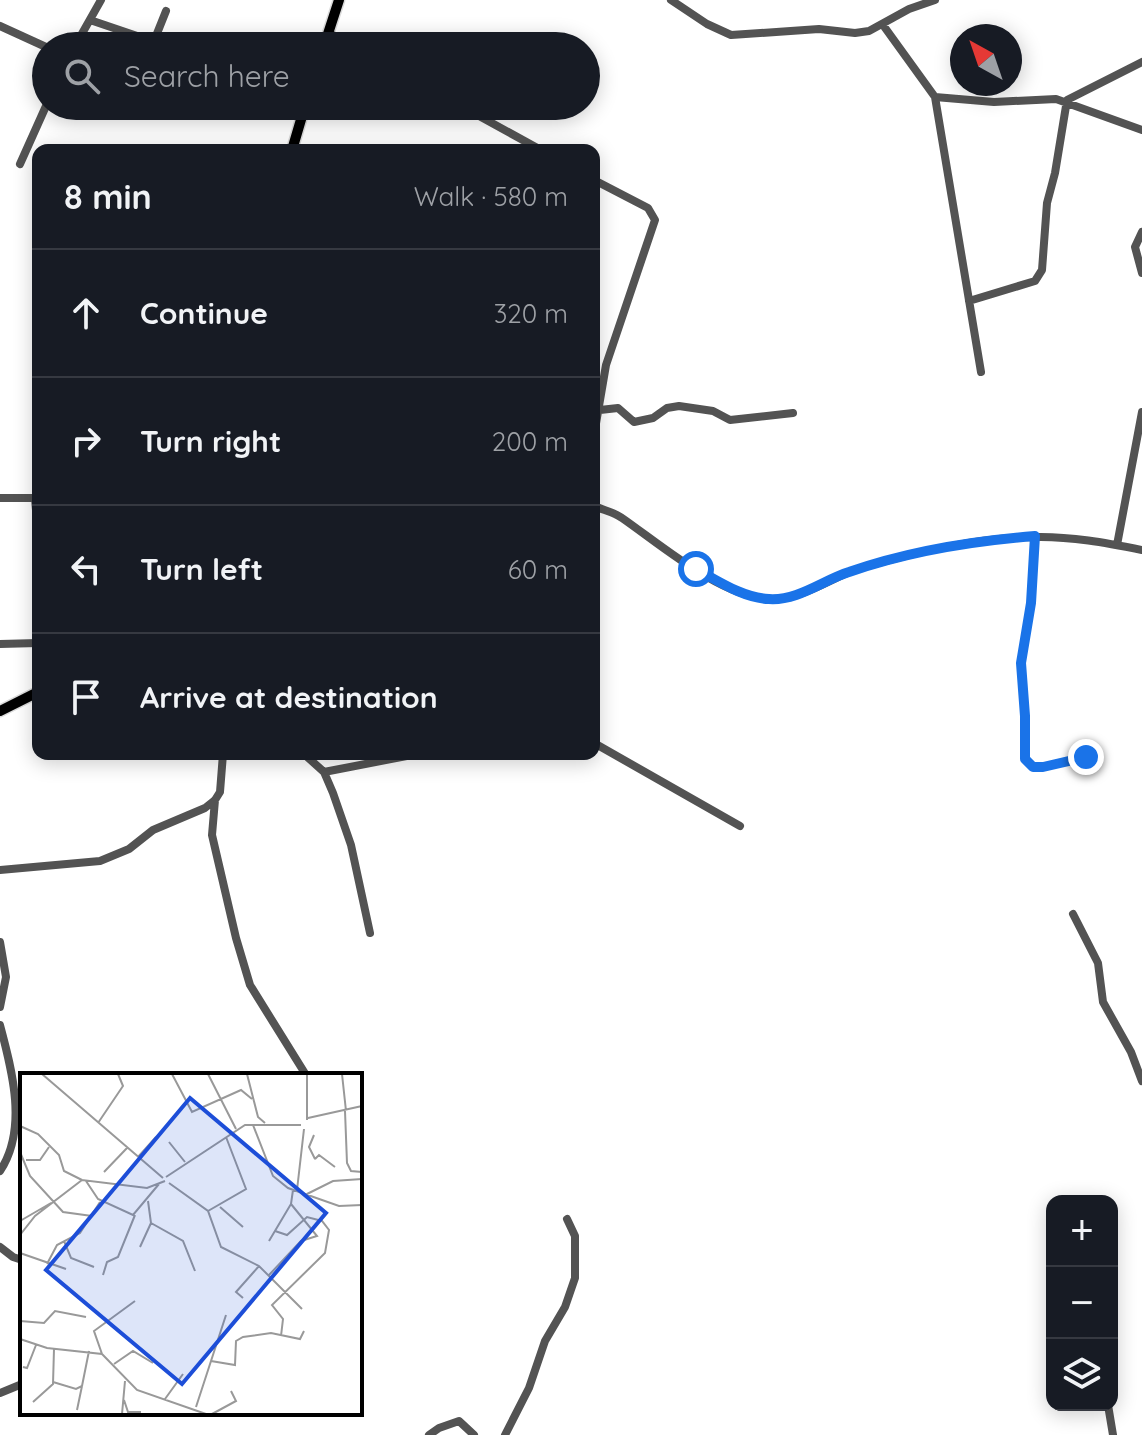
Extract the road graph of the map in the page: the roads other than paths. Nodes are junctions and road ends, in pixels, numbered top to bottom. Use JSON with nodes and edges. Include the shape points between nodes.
{"nodes":[{"id":1,"x":101,"y":0,"type":"edge"},
{"id":2,"x":339,"y":0,"type":"edge"},
{"id":3,"x":671,"y":0,"type":"edge"},
{"id":4,"x":903,"y":0,"type":"edge"},
{"id":5,"x":935,"y":0,"type":"edge"},
{"id":6,"x":909,"y":9,"type":"junction"},
{"id":7,"x":166,"y":11,"type":"dead end"},
{"id":8,"x":90,"y":20,"type":"junction"},
{"id":9,"x":883,"y":25,"type":"junction"},
{"id":10,"x":0,"y":26,"type":"edge"},
{"id":11,"x":83,"y":32,"type":"edge"},
{"id":12,"x":125,"y":32,"type":"edge"},
{"id":13,"x":158,"y":32,"type":"edge"},
{"id":14,"x":329,"y":32,"type":"edge"},
{"id":15,"x":32,"y":41,"type":"edge"},
{"id":16,"x":1142,"y":62,"type":"edge"},
{"id":17,"x":935,"y":97,"type":"junction"},
{"id":18,"x":1067,"y":100,"type":"junction"},
{"id":19,"x":40,"y":120,"type":"edge"},
{"id":20,"x":301,"y":120,"type":"edge"},
{"id":21,"x":486,"y":120,"type":"edge"},
{"id":22,"x":1142,"y":130,"type":"edge"},
{"id":23,"x":294,"y":144,"type":"edge"},
{"id":24,"x":530,"y":144,"type":"edge"},
{"id":25,"x":20,"y":164,"type":"dead end"},
{"id":26,"x":600,"y":183,"type":"edge"},
{"id":27,"x":1142,"y":232,"type":"edge"},
{"id":28,"x":1142,"y":273,"type":"edge"},
{"id":29,"x":969,"y":301,"type":"junction"},
{"id":30,"x":981,"y":372,"type":"dead end"},
{"id":31,"x":600,"y":410,"type":"joint"},
{"id":32,"x":1142,"y":412,"type":"edge"},
{"id":33,"x":793,"y":413,"type":"dead end"},
{"id":34,"x":0,"y":498,"type":"edge"},
{"id":35,"x":32,"y":498,"type":"edge"},
{"id":36,"x":600,"y":508,"type":"edge"},
{"id":37,"x":1035,"y":536,"type":"junction"},
{"id":38,"x":1117,"y":545,"type":"junction"},
{"id":39,"x":1142,"y":550,"type":"edge"},
{"id":40,"x":32,"y":643,"type":"edge"},
{"id":41,"x":0,"y":644,"type":"edge"},
{"id":42,"x":32,"y":695,"type":"edge"},
{"id":43,"x":0,"y":711,"type":"edge"},
{"id":44,"x":600,"y":746,"type":"edge"},
{"id":45,"x":1086,"y":757,"type":"dead end"},
{"id":46,"x":223,"y":760,"type":"edge"},
{"id":47,"x":311,"y":760,"type":"edge"},
{"id":48,"x":386,"y":760,"type":"edge"},
{"id":49,"x":324,"y":772,"type":"junction"},
{"id":50,"x":215,"y":800,"type":"junction"},
{"id":51,"x":740,"y":826,"type":"dead end"},
{"id":52,"x":0,"y":870,"type":"edge"},
{"id":53,"x":1073,"y":914,"type":"dead end"},
{"id":54,"x":370,"y":933,"type":"dead end"},
{"id":55,"x":0,"y":942,"type":"edge"},
{"id":56,"x":3,"y":979,"type":"edge"},
{"id":57,"x":0,"y":1007,"type":"edge"},
{"id":58,"x":0,"y":1025,"type":"edge"},
{"id":59,"x":305,"y":1073,"type":"edge"},
{"id":60,"x":1142,"y":1081,"type":"edge"},
{"id":61,"x":0,"y":1171,"type":"edge"},
{"id":62,"x":567,"y":1219,"type":"dead end"},
{"id":63,"x":0,"y":1247,"type":"edge"},
{"id":64,"x":20,"y":1259,"type":"edge"},
{"id":65,"x":20,"y":1385,"type":"edge"},
{"id":66,"x":0,"y":1393,"type":"edge"},
{"id":67,"x":1109,"y":1411,"type":"edge"},
{"id":68,"x":429,"y":1435,"type":"edge"},
{"id":69,"x":474,"y":1435,"type":"edge"},
{"id":70,"x":505,"y":1435,"type":"edge"},
{"id":71,"x":1113,"y":1435,"type":"edge"}],
"edges":[{"from":1,"to":8,"type":"street"},
{"from":2,"to":14,"type":"main road"},
{"from":3,"to":9,"type":"street","via":[[731,35],[819,29],[855,33]]},
{"from":4,"to":6,"type":"street"},
{"from":5,"to":6,"type":"street"},
{"from":6,"to":9,"type":"street"},
{"from":7,"to":13,"type":"street"},
{"from":8,"to":11,"type":"street"},
{"from":8,"to":12,"type":"street"},
{"from":9,"to":17,"type":"street"},
{"from":10,"to":15,"type":"street"},
{"from":16,"to":18,"type":"street"},
{"from":17,"to":18,"type":"street"},
{"from":17,"to":29,"type":"street"},
{"from":18,"to":22,"type":"street"},
{"from":18,"to":29,"type":"street","via":[[1047,203],[1042,270],[1035,281]]},
{"from":19,"to":25,"type":"street"},
{"from":20,"to":23,"type":"main road"},
{"from":21,"to":24,"type":"street"},
{"from":26,"to":31,"type":"street","via":[[648,208],[655,220],[606,365]]},
{"from":27,"to":28,"type":"street","via":[[1135,247]]},
{"from":29,"to":30,"type":"street"},
{"from":31,"to":33,"type":"street","via":[[618,408],[634,422],[679,406],[713,411],[730,420]]},
{"from":32,"to":38,"type":"street"},
{"from":34,"to":35,"type":"street"},
{"from":36,"to":37,"type":"street","via":[[718,581],[770,600],[796,596],[847,572],[926,549]]},
{"from":37,"to":38,"type":"street"},
{"from":37,"to":45,"type":"street","via":[[1021,663],[1025,759],[1033,767],[1043,767]]},
{"from":38,"to":39,"type":"street"},
{"from":40,"to":41,"type":"street"},
{"from":42,"to":43,"type":"main road"},
{"from":44,"to":51,"type":"street"},
{"from":46,"to":50,"type":"street"},
{"from":47,"to":49,"type":"street"},
{"from":48,"to":49,"type":"street"},
{"from":49,"to":54,"type":"street","via":[[351,845]]},
{"from":50,"to":52,"type":"street","via":[[111,858]]},
{"from":50,"to":59,"type":"street","via":[[212,835],[250,985]]},
{"from":53,"to":60,"type":"street","via":[[1098,963],[1103,1002]]},
{"from":55,"to":56,"type":"street"},
{"from":56,"to":57,"type":"street"},
{"from":58,"to":61,"type":"street","via":[[16,1115],[8,1158]]},
{"from":62,"to":70,"type":"street","via":[[575,1236],[575,1278]]},
{"from":63,"to":64,"type":"street"},
{"from":65,"to":66,"type":"street"},
{"from":67,"to":71,"type":"street"},
{"from":68,"to":69,"type":"street","via":[[459,1421]]}]}
